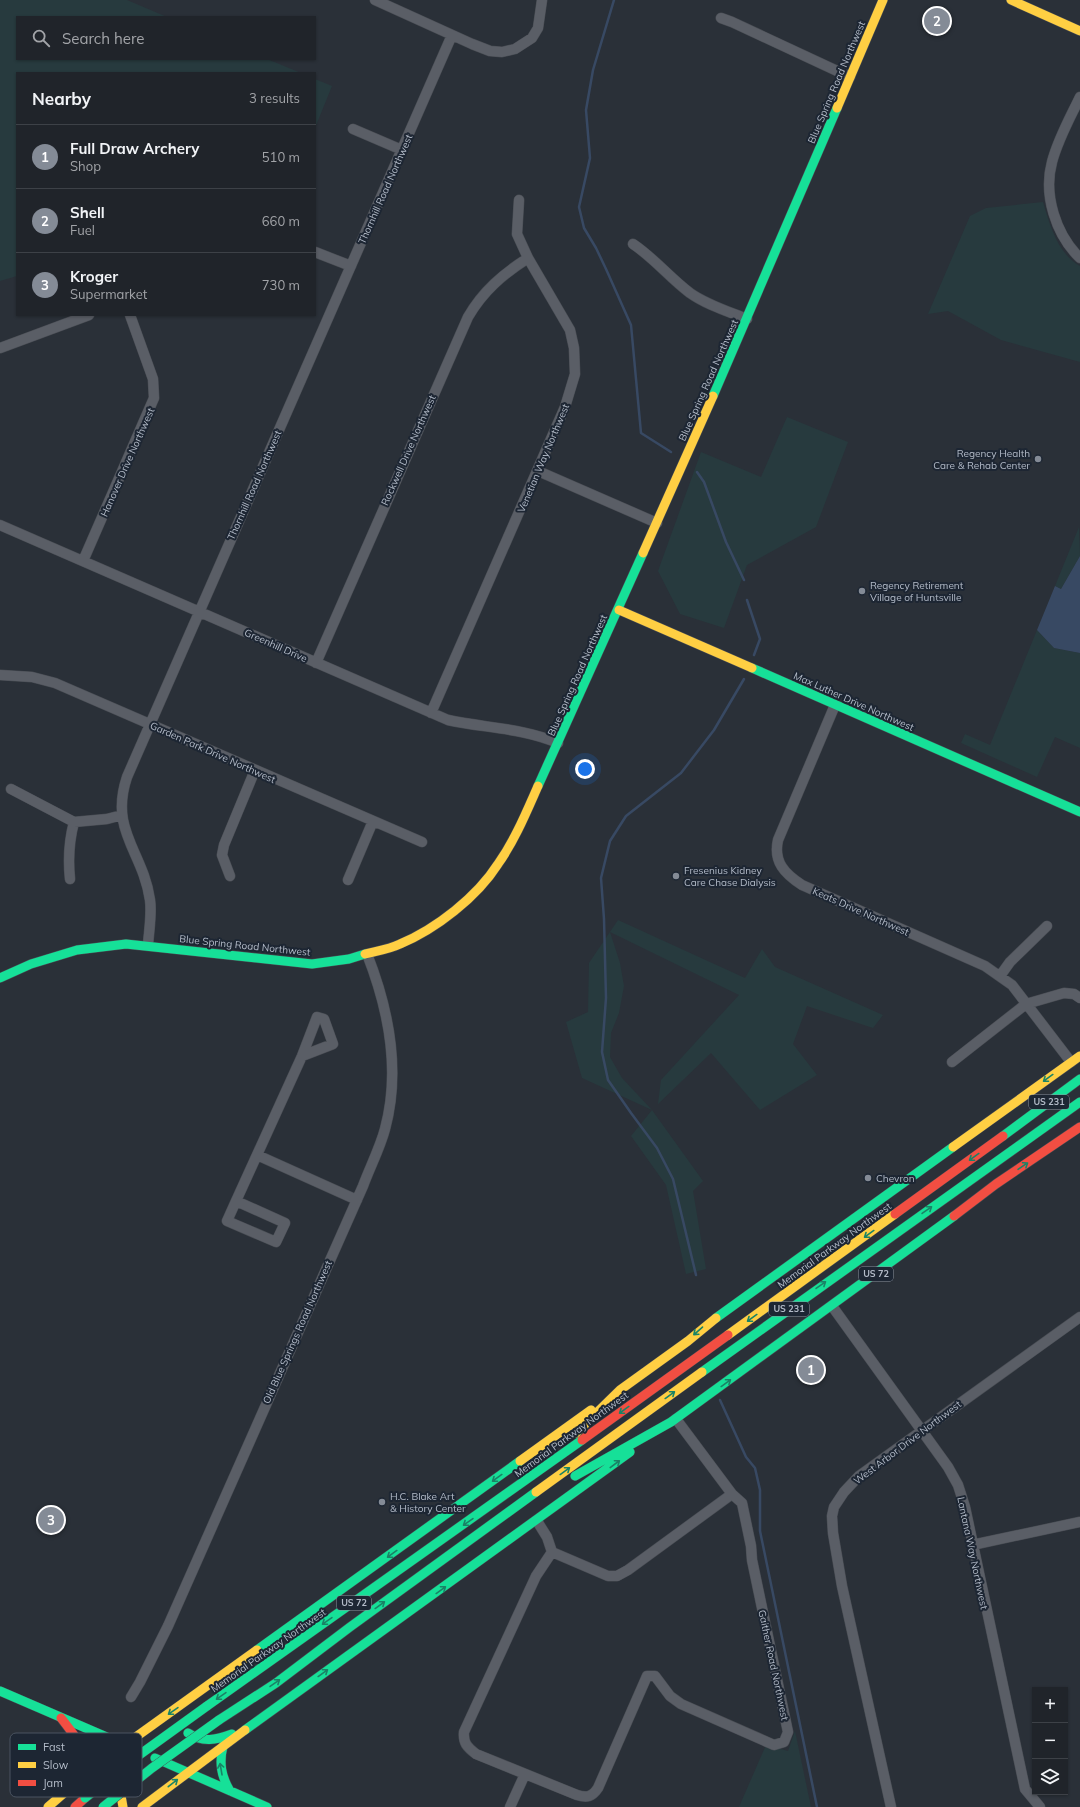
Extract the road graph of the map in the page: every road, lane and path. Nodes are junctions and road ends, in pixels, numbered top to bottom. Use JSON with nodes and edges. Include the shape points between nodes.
{"nodes":[{"id":1,"x":375,"y":0,"type":"edge"},
{"id":2,"x":542,"y":0,"type":"edge"},
{"id":3,"x":883,"y":0,"type":"edge"},
{"id":4,"x":1011,"y":0,"type":"edge"},
{"id":5,"x":721,"y":18,"type":"dead end"},
{"id":6,"x":1080,"y":31,"type":"edge"},
{"id":7,"x":452,"y":34,"type":"junction"},
{"id":8,"x":850,"y":77,"type":"junction"},
{"id":9,"x":1080,"y":97,"type":"edge"},
{"id":10,"x":353,"y":129,"type":"dead end"},
{"id":11,"x":402,"y":150,"type":"junction"},
{"id":12,"x":519,"y":200,"type":"dead end"},
{"id":13,"x":633,"y":244,"type":"dead end"},
{"id":14,"x":316,"y":252,"type":"edge"},
{"id":15,"x":528,"y":258,"type":"junction"},
{"id":16,"x":1080,"y":258,"type":"edge"},
{"id":17,"x":351,"y":266,"type":"junction"},
{"id":18,"x":86,"y":316,"type":"edge"},
{"id":19,"x":130,"y":316,"type":"edge"},
{"id":20,"x":747,"y":319,"type":"junction"},
{"id":21,"x":0,"y":348,"type":"edge"},
{"id":22,"x":538,"y":471,"type":"junction"},
{"id":23,"x":657,"y":523,"type":"junction"},
{"id":24,"x":0,"y":524,"type":"edge"},
{"id":25,"x":83,"y":561,"type":"junction"},
{"id":26,"x":619,"y":610,"type":"junction"},
{"id":27,"x":199,"y":612,"type":"junction"},
{"id":28,"x":316,"y":663,"type":"junction"},
{"id":29,"x":0,"y":675,"type":"edge"},
{"id":30,"x":835,"y":705,"type":"junction"},
{"id":31,"x":431,"y":713,"type":"junction"},
{"id":32,"x":150,"y":725,"type":"junction"},
{"id":33,"x":558,"y":743,"type":"junction"},
{"id":34,"x":255,"y":770,"type":"junction"},
{"id":35,"x":11,"y":789,"type":"dead end"},
{"id":36,"x":1080,"y":812,"type":"edge"},
{"id":37,"x":122,"y":815,"type":"junction"},
{"id":38,"x":372,"y":821,"type":"junction"},
{"id":39,"x":74,"y":822,"type":"junction"},
{"id":40,"x":422,"y":842,"type":"dead end"},
{"id":41,"x":230,"y":876,"type":"dead end"},
{"id":42,"x":70,"y":879,"type":"dead end"},
{"id":43,"x":348,"y":880,"type":"dead end"},
{"id":44,"x":1047,"y":926,"type":"dead end"},
{"id":45,"x":148,"y":945,"type":"junction"},
{"id":46,"x":367,"y":954,"type":"junction"},
{"id":47,"x":1000,"y":976,"type":"junction"},
{"id":48,"x":0,"y":978,"type":"edge"},
{"id":49,"x":1080,"y":998,"type":"edge"},
{"id":50,"x":1026,"y":1004,"type":"junction"},
{"id":51,"x":302,"y":1056,"type":"dead end"},
{"id":52,"x":1080,"y":1056,"type":"edge"},
{"id":53,"x":952,"y":1062,"type":"dead end"},
{"id":54,"x":1071,"y":1062,"type":"junction"},
{"id":55,"x":1080,"y":1079,"type":"edge"},
{"id":56,"x":1080,"y":1102,"type":"edge"},
{"id":57,"x":1017,"y":1126,"type":"junction"},
{"id":58,"x":1080,"y":1127,"type":"edge"},
{"id":59,"x":963,"y":1153,"type":"dead end"},
{"id":60,"x":257,"y":1155,"type":"junction"},
{"id":61,"x":950,"y":1161,"type":"dead end"},
{"id":62,"x":899,"y":1186,"type":"junction"},
{"id":63,"x":357,"y":1200,"type":"junction"},
{"id":64,"x":236,"y":1201,"type":"junction"},
{"id":65,"x":832,"y":1306,"type":"junction"},
{"id":66,"x":1080,"y":1317,"type":"edge"},
{"id":67,"x":620,"y":1390,"type":"junction"},
{"id":68,"x":673,"y":1420,"type":"junction"},
{"id":69,"x":922,"y":1430,"type":"junction"},
{"id":70,"x":732,"y":1494,"type":"junction"},
{"id":71,"x":499,"y":1499,"type":"junction"},
{"id":72,"x":500,"y":1519,"type":"junction"},
{"id":73,"x":537,"y":1521,"type":"junction"},
{"id":74,"x":1080,"y":1522,"type":"edge"},
{"id":75,"x":972,"y":1545,"type":"junction"},
{"id":76,"x":552,"y":1552,"type":"junction"},
{"id":77,"x":205,"y":1688,"type":"junction"},
{"id":78,"x":0,"y":1691,"type":"edge"},
{"id":79,"x":131,"y":1696,"type":"dead end"},
{"id":80,"x":60,"y":1716,"type":"junction"},
{"id":81,"x":245,"y":1729,"type":"junction"},
{"id":82,"x":73,"y":1733,"type":"edge"},
{"id":83,"x":98,"y":1733,"type":"edge"},
{"id":84,"x":142,"y":1733,"type":"edge"},
{"id":85,"x":223,"y":1746,"type":"junction"},
{"id":86,"x":142,"y":1752,"type":"edge"},
{"id":87,"x":142,"y":1753,"type":"edge"},
{"id":88,"x":187,"y":1772,"type":"junction"},
{"id":89,"x":525,"y":1774,"type":"junction"},
{"id":90,"x":142,"y":1776,"type":"edge"},
{"id":91,"x":230,"y":1791,"type":"junction"},
{"id":92,"x":60,"y":1797,"type":"edge"},
{"id":93,"x":86,"y":1797,"type":"edge"},
{"id":94,"x":116,"y":1797,"type":"edge"},
{"id":95,"x":122,"y":1797,"type":"edge"},
{"id":96,"x":48,"y":1807,"type":"edge"},
{"id":97,"x":76,"y":1807,"type":"edge"},
{"id":98,"x":103,"y":1807,"type":"edge"},
{"id":99,"x":123,"y":1807,"type":"edge"},
{"id":100,"x":142,"y":1807,"type":"edge"},
{"id":101,"x":267,"y":1807,"type":"edge"},
{"id":102,"x":510,"y":1807,"type":"edge"},
{"id":103,"x":891,"y":1807,"type":"edge"},
{"id":104,"x":1040,"y":1807,"type":"edge"}],
"edges":[{"from":1,"to":7,"type":"street"},
{"from":2,"to":7,"type":"street","via":[[538,28],[532,38],[515,49],[490,51]]},
{"from":3,"to":8,"type":"main road","name":"Blue Spring Road Northwest"},
{"from":4,"to":6,"type":"main road"},
{"from":5,"to":8,"type":"street"},
{"from":7,"to":11,"type":"street","name":"Thornhill Road Northwest"},
{"from":8,"to":20,"type":"main road","name":"Blue Spring Road Northwest"},
{"from":9,"to":16,"type":"street","via":[[1052,162],[1050,186],[1050,198],[1058,226],[1064,239]]},
{"from":10,"to":11,"type":"street"},
{"from":11,"to":17,"type":"street","name":"Thornhill Road Northwest"},
{"from":12,"to":15,"type":"street","name":"Venetian Way Northwest","via":[[517,234]]},
{"from":13,"to":20,"type":"street","via":[[646,252],[690,293],[715,307]]},
{"from":14,"to":17,"type":"street"},
{"from":15,"to":22,"type":"street","name":"Venetian Way Northwest","via":[[570,330],[576,363],[570,395]]},
{"from":15,"to":28,"type":"street","name":"Rockwell Drive Northwest","via":[[493,284],[477,301],[468,317]]},
{"from":17,"to":27,"type":"street","name":"Thornhill Road Northwest"},
{"from":18,"to":21,"type":"street"},
{"from":19,"to":25,"type":"street","name":"Hanover Drive Northwest","via":[[153,379],[154,398]]},
{"from":20,"to":23,"type":"main road","name":"Blue Spring Road Northwest"},
{"from":22,"to":23,"type":"street"},
{"from":22,"to":31,"type":"street","name":"Venetian Way Northwest"},
{"from":23,"to":26,"type":"main road","name":"Blue Spring Road Northwest"},
{"from":24,"to":25,"type":"street","name":"Greenhill Drive"},
{"from":25,"to":27,"type":"street","name":"Greenhill Drive"},
{"from":26,"to":30,"type":"main road","name":"Max Luther Drive Northwest"},
{"from":26,"to":33,"type":"main road","name":"Blue Spring Road Northwest"},
{"from":27,"to":28,"type":"street","name":"Greenhill Drive"},
{"from":27,"to":32,"type":"street","name":"Thornhill Road Northwest"},
{"from":28,"to":31,"type":"street","name":"Greenhill Drive"},
{"from":29,"to":32,"type":"street","name":"Garden Park Drive Northwest","via":[[32,677],[55,683]]},
{"from":30,"to":36,"type":"main road","name":"Max Luther Drive Northwest"},
{"from":30,"to":47,"type":"street","name":"Keats Drive Northwest","via":[[778,840],[776,849],[782,868],[802,885],[957,953]]},
{"from":31,"to":33,"type":"street","name":"Greenhill Drive","via":[[462,723],[519,730]]},
{"from":32,"to":34,"type":"street","name":"Garden Park Drive Northwest"},
{"from":32,"to":37,"type":"street","name":"Thornhill Road Northwest","via":[[123,790]]},
{"from":33,"to":46,"type":"main road","name":"Blue Spring Road Northwest","via":[[508,850],[486,881],[452,912],[415,937],[399,945]]},
{"from":34,"to":38,"type":"street","name":"Garden Park Drive Northwest"},
{"from":34,"to":41,"type":"street","via":[[224,845],[222,855]]},
{"from":35,"to":39,"type":"street"},
{"from":37,"to":39,"type":"street"},
{"from":37,"to":45,"type":"street","name":"Thornhill Road Northwest","via":[[150,899]]},
{"from":38,"to":40,"type":"street","name":"Garden Park Drive Northwest"},
{"from":38,"to":43,"type":"street"},
{"from":39,"to":42,"type":"street","via":[[68,861]]},
{"from":44,"to":47,"type":"street","via":[[1010,962]]},
{"from":45,"to":46,"type":"main road","name":"Blue Spring Road Northwest","via":[[312,964]]},
{"from":45,"to":48,"type":"main road","name":"Blue Spring Road Northwest","via":[[126,944],[78,950],[31,964]]},
{"from":46,"to":63,"type":"street","name":"Old Blue Springs Road Northwest","via":[[386,1015],[392,1058],[392,1093],[384,1131]]},
{"from":47,"to":50,"type":"street","name":"Keats Drive Northwest","via":[[1012,985]]},
{"from":49,"to":50,"type":"street","via":[[1074,994],[1064,993]]},
{"from":50,"to":53,"type":"street"},
{"from":50,"to":54,"type":"street","name":"Keats Drive Northwest"},
{"from":51,"to":60,"type":"street"},
{"from":52,"to":54,"type":"main road","number":"US 72"},
{"from":54,"to":62,"type":"main road","number":"US 72","one_way":true},
{"from":55,"to":57,"type":"main road","name":"Memorial Parkway Northwest","number":"US 231"},
{"from":72,"to":56,"type":"main road","number":"US 231","one_way":true},
{"from":57,"to":59,"type":"main road","via":[[995,1134]]},
{"from":57,"to":71,"type":"main road","name":"Memorial Parkway Northwest","number":"US 231","one_way":true},
{"from":65,"to":58,"type":"main road","number":"US 72","one_way":true,"via":[[996,1184]]},
{"from":60,"to":63,"type":"street"},
{"from":60,"to":64,"type":"street"},
{"from":61,"to":62,"type":"main road","via":[[924,1176]]},
{"from":62,"to":67,"type":"main road","number":"US 72","one_way":true,"via":[[722,1312]]},
{"from":63,"to":79,"type":"street","name":"Old Blue Springs Road Northwest","via":[[168,1626]]},
{"from":64,"to":64,"type":"street","via":[[284,1223],[276,1242],[227,1221]]},
{"from":68,"to":65,"type":"main road","number":"US 72","one_way":true},
{"from":65,"to":69,"type":"street","name":"Lantana Way Northwest"},
{"from":66,"to":69,"type":"street","name":"West Arbor Drive Northwest"},
{"from":67,"to":71,"type":"main road","number":"US 72","via":[[583,1427]]},
{"from":67,"to":77,"type":"main road","one_way":true},
{"from":68,"to":70,"type":"street","name":"Gaither Road Northwest"},
{"from":68,"to":72,"type":"main road","number":"US 72"},
{"from":73,"to":68,"type":"main road","one_way":true},
{"from":69,"to":75,"type":"street","name":"Lantana Way Northwest","via":[[958,1485]]},
{"from":69,"to":103,"type":"street","name":"West Arbor Drive Northwest","via":[[859,1476],[838,1499],[832,1516],[842,1586]]},
{"from":70,"to":76,"type":"street","via":[[617,1576],[608,1576]]},
{"from":70,"to":89,"type":"street","name":"Gaither Road Northwest","via":[[742,1503],[788,1732],[784,1742],[774,1745],[688,1707],[670,1696],[655,1676],[647,1676],[593,1795],[585,1798]]},
{"from":71,"to":87,"type":"main road","name":"Memorial Parkway Northwest","number":"US 72","one_way":true,"bridge":true},
{"from":90,"to":72,"type":"main road","number":"US 72","one_way":true,"bridge":true,"via":[[219,1720],[276,1683]]},
{"from":73,"to":76,"type":"street","via":[[547,1537]]},
{"from":81,"to":73,"type":"main road","one_way":true},
{"from":74,"to":75,"type":"street"},
{"from":75,"to":104,"type":"street","name":"Lantana Way Northwest","via":[[1025,1789]]},
{"from":76,"to":89,"type":"street","name":"Gaither Road Northwest","via":[[536,1576],[464,1732],[463,1740],[476,1754]]},
{"from":77,"to":81,"type":"main road","via":[[193,1701],[183,1719],[184,1731],[206,1741]]},
{"from":77,"to":84,"type":"main road","one_way":true},
{"from":78,"to":80,"type":"main road"},
{"from":80,"to":82,"type":"main road"},
{"from":80,"to":83,"type":"main road"},
{"from":81,"to":85,"type":"main road"},
{"from":85,"to":88,"type":"main road"},
{"from":91,"to":85,"type":"main road","one_way":true,"via":[[222,1779],[219,1767]]},
{"from":86,"to":88,"type":"main road"},
{"from":88,"to":91,"type":"main road"},
{"from":100,"to":88,"type":"main road","one_way":true},
{"from":89,"to":102,"type":"street"},
{"from":91,"to":101,"type":"main road"},
{"from":92,"to":96,"type":"main road"},
{"from":93,"to":97,"type":"main road","name":"Memorial Parkway Northwest","number":"US 72","one_way":true,"bridge":true},
{"from":98,"to":94,"type":"main road","number":"US 72","one_way":true,"bridge":true},
{"from":95,"to":99,"type":"main road"}]}
